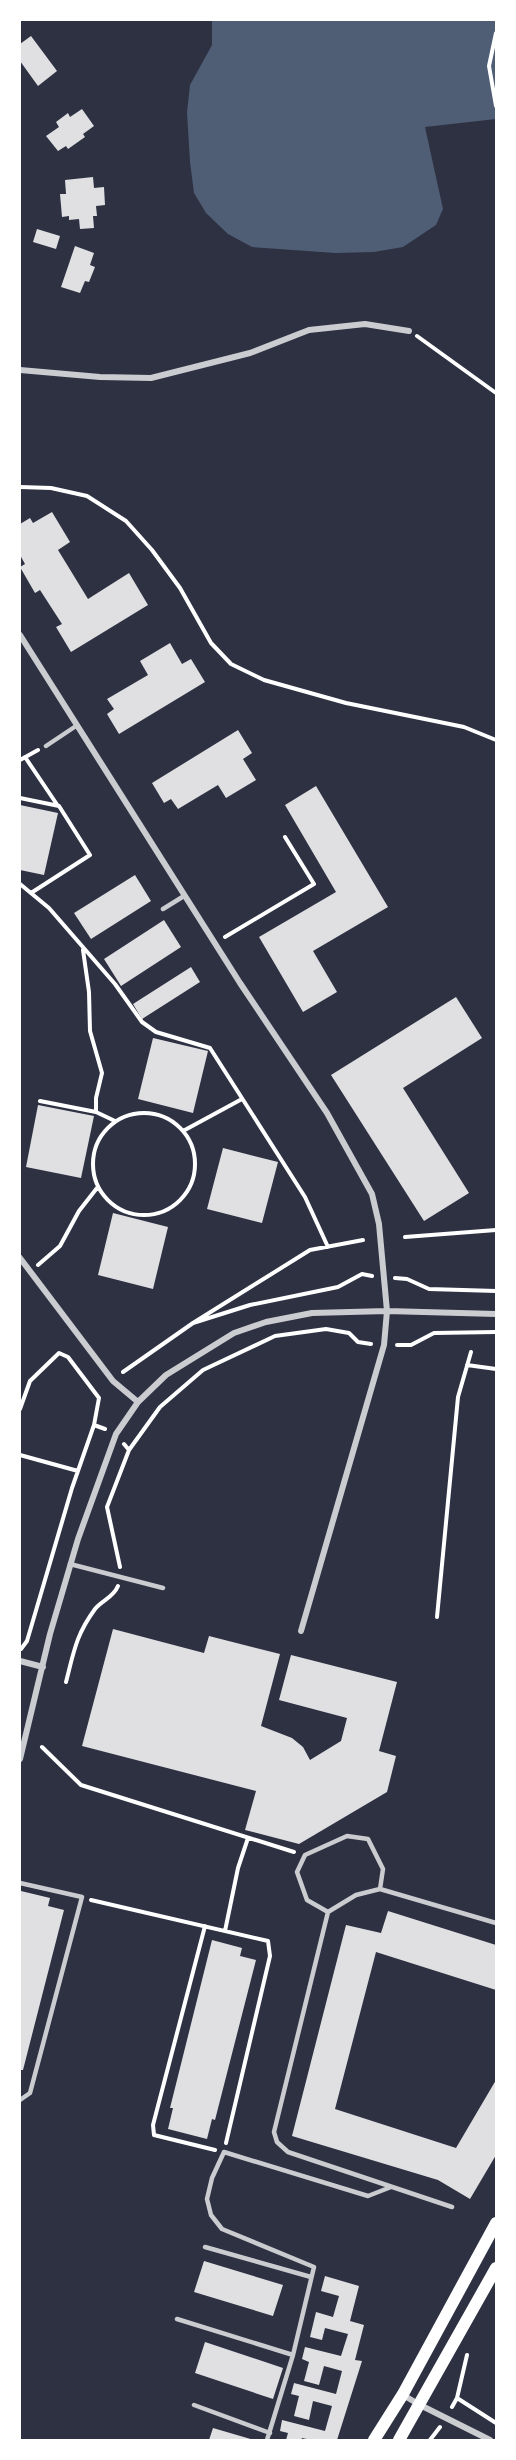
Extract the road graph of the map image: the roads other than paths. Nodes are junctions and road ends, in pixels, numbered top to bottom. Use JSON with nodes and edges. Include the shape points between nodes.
{"nodes":[{"id":1,"x":409,"y":331,"type":"road end"},
{"id":2,"x":20,"y":370,"type":"edge"},
{"id":3,"x":20,"y":635,"type":"edge"},
{"id":4,"x":76,"y":726,"type":"junction"},
{"id":5,"x":46,"y":747,"type":"road end"},
{"id":6,"x":184,"y":896,"type":"junction"},
{"id":7,"x":163,"y":909,"type":"dead end"},
{"id":8,"x":20,"y":1258,"type":"edge"},
{"id":9,"x":387,"y":1311,"type":"junction"},
{"id":10,"x":496,"y":1314,"type":"edge"},
{"id":11,"x":138,"y":1402,"type":"junction"},
{"id":12,"x":70,"y":1564,"type":"junction"},
{"id":13,"x":163,"y":1588,"type":"dead end"},
{"id":14,"x":301,"y":1631,"type":"dead end"},
{"id":15,"x":20,"y":1661,"type":"edge"},
{"id":16,"x":43,"y":1666,"type":"junction"},
{"id":17,"x":20,"y":1760,"type":"edge"},
{"id":18,"x":20,"y":1883,"type":"edge"},
{"id":19,"x":380,"y":1889,"type":"junction"},
{"id":20,"x":328,"y":1912,"type":"junction"},
{"id":21,"x":496,"y":1923,"type":"edge"},
{"id":22,"x":20,"y":2100,"type":"edge"},
{"id":23,"x":391,"y":2187,"type":"junction"},
{"id":24,"x":452,"y":2207,"type":"dead end"},
{"id":25,"x":496,"y":2223,"type":"edge"},
{"id":26,"x":205,"y":2247,"type":"dead end"},
{"id":27,"x":496,"y":2268,"type":"edge"},
{"id":28,"x":311,"y":2277,"type":"junction"},
{"id":29,"x":177,"y":2319,"type":"dead end"},
{"id":30,"x":293,"y":2355,"type":"junction"},
{"id":31,"x":403,"y":2394,"type":"junction"},
{"id":32,"x":194,"y":2405,"type":"dead end"},
{"id":33,"x":420,"y":2406,"type":"junction"},
{"id":34,"x":270,"y":2433,"type":"junction"},
{"id":35,"x":267,"y":2440,"type":"edge"},
{"id":36,"x":374,"y":2440,"type":"edge"},
{"id":37,"x":399,"y":2440,"type":"edge"},
{"id":38,"x":490,"y":2440,"type":"edge"}],
"edges":[{"from":1,"to":2,"type":"street","via":[[365,324],[309,330],[250,353],[150,378]]},
{"from":3,"to":4,"type":"street"},
{"from":4,"to":5,"type":"lane"},
{"from":4,"to":6,"type":"street"},
{"from":6,"to":7,"type":"lane"},
{"from":6,"to":9,"type":"street","via":[[327,1113],[372,1194],[379,1224]]},
{"from":8,"to":11,"type":"street","via":[[113,1381]]},
{"from":9,"to":10,"type":"street"},
{"from":9,"to":11,"type":"street","via":[[312,1313],[234,1333],[166,1375]]},
{"from":9,"to":14,"type":"street","via":[[384,1345]]},
{"from":11,"to":12,"type":"street","via":[[116,1434]]},
{"from":12,"to":13,"type":"lane"},
{"from":12,"to":16,"type":"street"},
{"from":15,"to":16,"type":"street"},
{"from":16,"to":17,"type":"street"},
{"from":18,"to":22,"type":"lane","via":[[82,1897],[30,2093]]},
{"from":19,"to":20,"type":"lane","via":[[356,1895]]},
{"from":19,"to":20,"type":"lane","via":[[383,1869],[368,1839],[347,1836],[305,1855],[297,1872],[307,1900]]},
{"from":19,"to":21,"type":"lane"},
{"from":20,"to":23,"type":"lane","via":[[274,2132],[277,2142],[288,2152]]},
{"from":23,"to":24,"type":"lane"},
{"from":23,"to":28,"type":"lane","via":[[368,2196],[224,2152],[207,2199],[211,2215],[222,2229],[314,2267]]},
{"from":25,"to":31,"type":"main road"},
{"from":26,"to":28,"type":"lane"},
{"from":27,"to":33,"type":"main road"},
{"from":28,"to":30,"type":"lane"},
{"from":29,"to":30,"type":"lane"},
{"from":30,"to":34,"type":"lane"},
{"from":31,"to":33,"type":"street"},
{"from":31,"to":36,"type":"main road"},
{"from":32,"to":34,"type":"lane"},
{"from":33,"to":37,"type":"main road"},
{"from":33,"to":38,"type":"street"},
{"from":34,"to":35,"type":"lane"}]}
